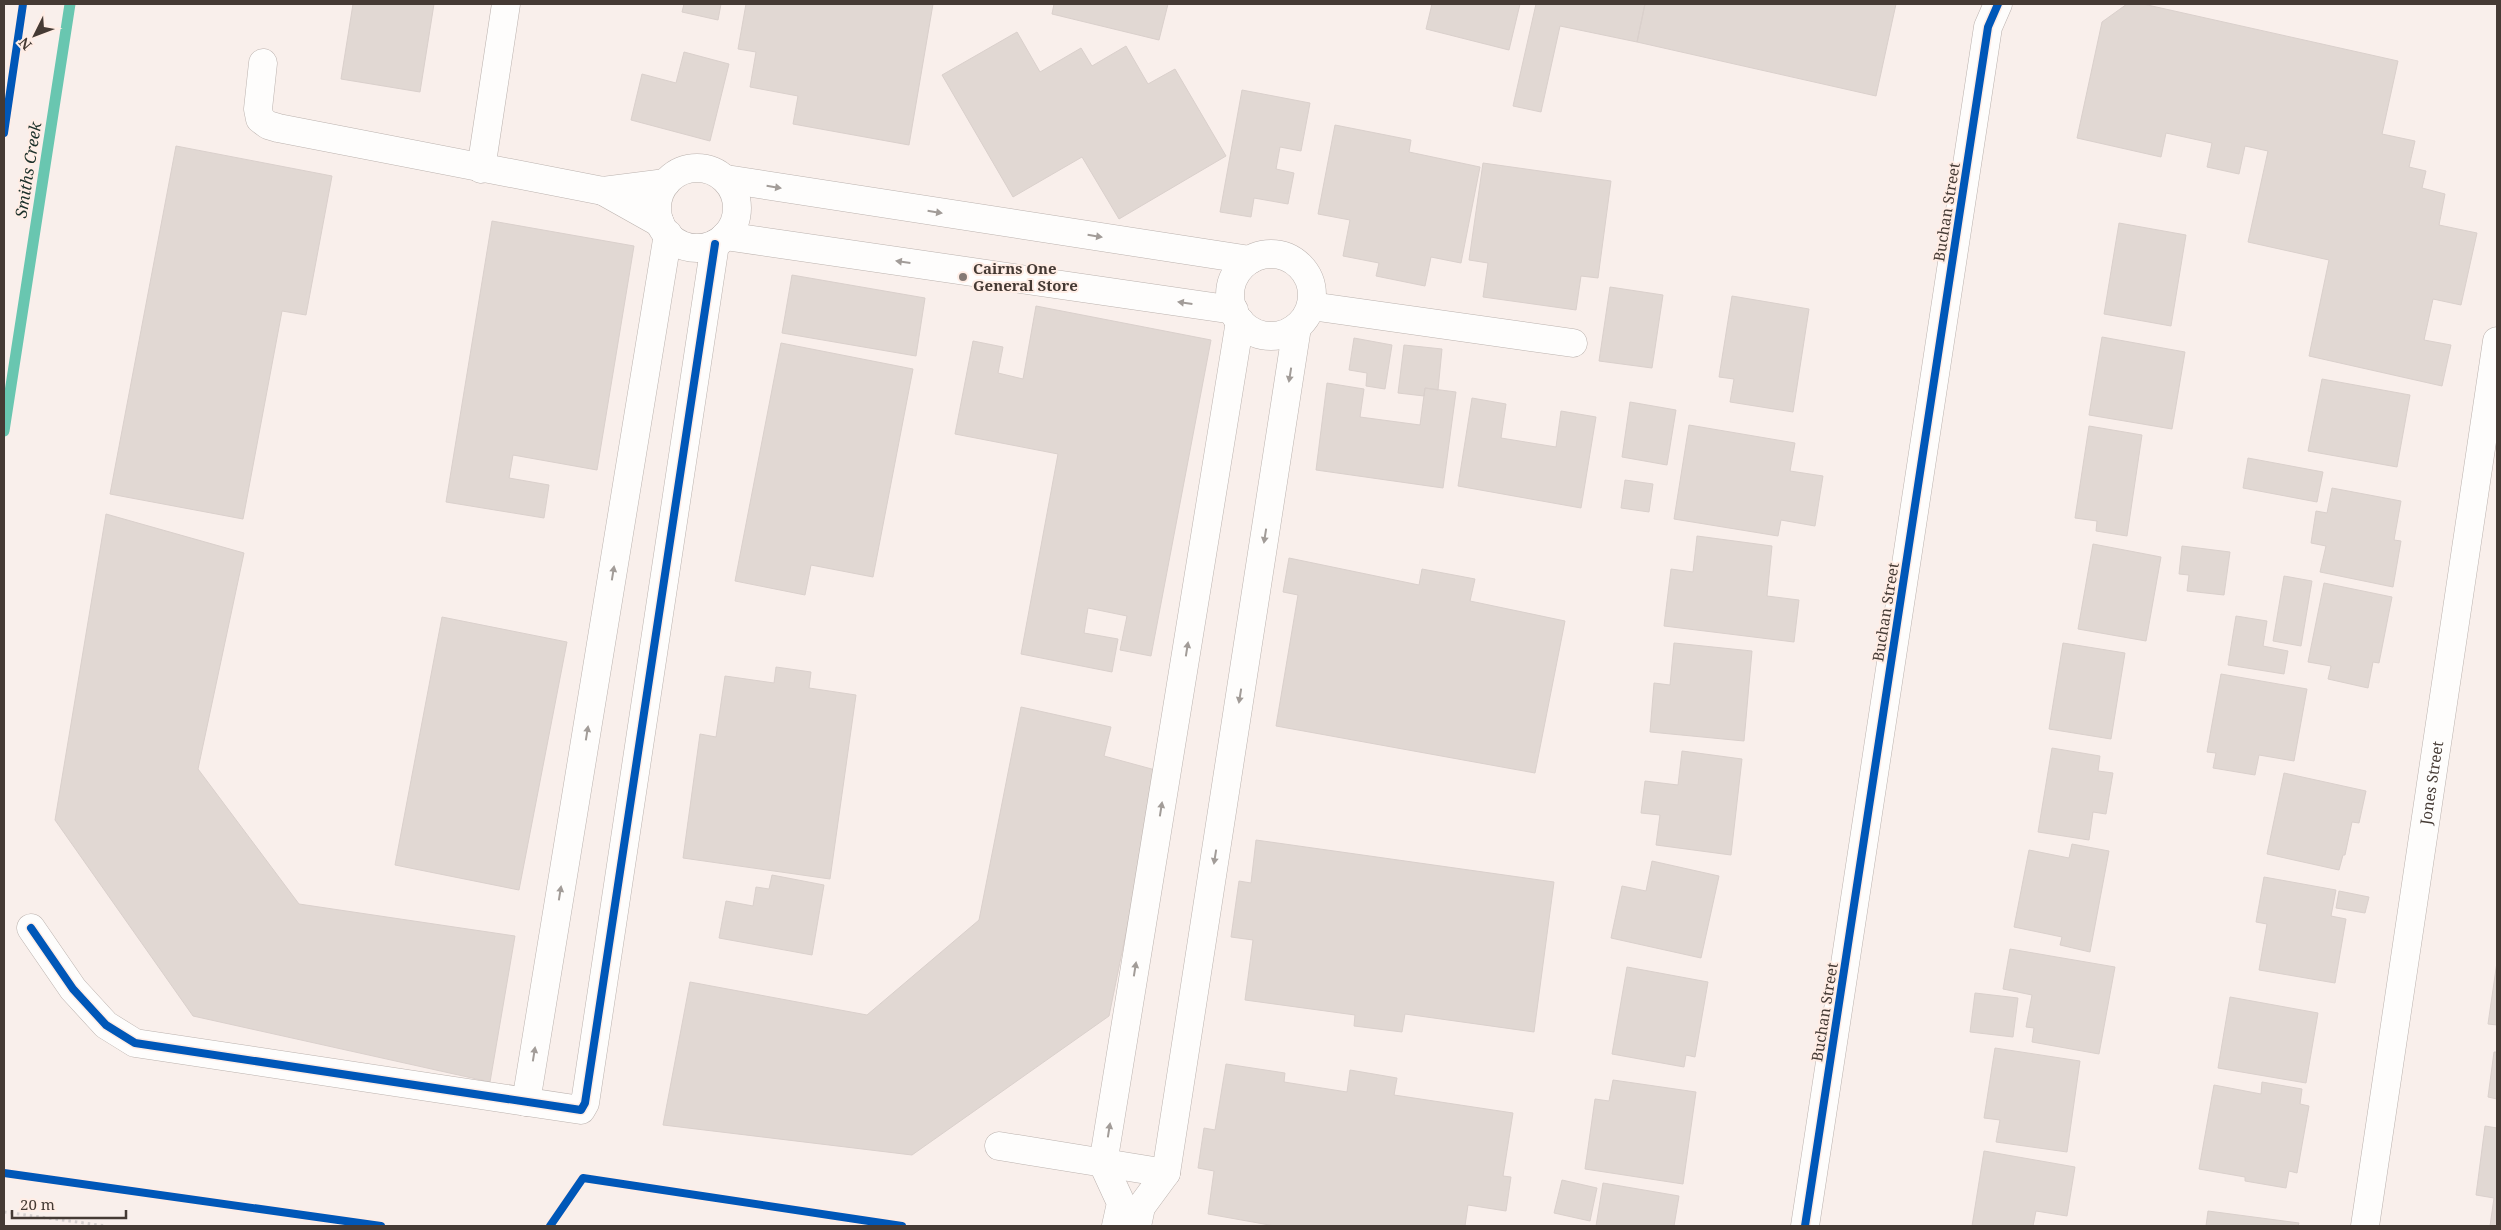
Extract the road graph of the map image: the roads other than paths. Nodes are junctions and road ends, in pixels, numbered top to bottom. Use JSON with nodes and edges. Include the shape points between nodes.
{"nodes":[{"id":1,"x":506,"y":4,"type":"edge"},
{"id":2,"x":1990,"y":11,"type":"edge"},
{"id":3,"x":262,"y":63,"type":"dead end"},
{"id":4,"x":481,"y":169,"type":"junction"},
{"id":5,"x":726,"y":180,"type":"junction"},
{"id":6,"x":666,"y":183,"type":"junction"},
{"id":7,"x":603,"y":191,"type":"junction"},
{"id":8,"x":664,"y":229,"type":"junction"},
{"id":9,"x":720,"y":240,"type":"junction"},
{"id":10,"x":1250,"y":260,"type":"junction"},
{"id":11,"x":1237,"y":315,"type":"junction"},
{"id":12,"x":1304,"y":316,"type":"junction"},
{"id":13,"x":2497,"y":341,"type":"edge"},
{"id":14,"x":1573,"y":343,"type":"dead end"},
{"id":15,"x":31,"y":928,"type":"dead end"},
{"id":16,"x":526,"y":1102,"type":"junction"},
{"id":17,"x":999,"y":1146,"type":"dead end"},
{"id":18,"x":1103,"y":1164,"type":"junction"},
{"id":19,"x":1166,"y":1173,"type":"junction"},
{"id":20,"x":1116,"y":1226,"type":"edge"},
{"id":21,"x":1137,"y":1226,"type":"edge"},
{"id":22,"x":1805,"y":1226,"type":"edge"},
{"id":23,"x":2365,"y":1226,"type":"edge"}],
"edges":[{"from":1,"to":4,"type":"street"},
{"from":2,"to":22,"type":"street","name":"Buchan Street"},
{"from":3,"to":4,"type":"street","via":[[258,109],[260,119],[268,125]]},
{"from":4,"to":7,"type":"street"},
{"from":5,"to":6,"type":"street","via":[[716,172],[702,168],[675,174]]},
{"from":5,"to":9,"type":"street","via":[[733,189],[737,214],[733,226]]},
{"from":5,"to":10,"type":"street","one_way":true},
{"from":6,"to":7,"type":"street"},
{"from":6,"to":8,"type":"street","via":[[657,209]]},
{"from":7,"to":8,"type":"street"},
{"from":8,"to":9,"type":"street","via":[[679,243],[690,247]]},
{"from":16,"to":8,"type":"street","one_way":true},
{"from":11,"to":9,"type":"street","one_way":true},
{"from":9,"to":16,"type":"street","via":[[585,1103],[582,1110],[576,1110]]},
{"from":10,"to":11,"type":"street","via":[[1232,282],[1231,296]]},
{"from":10,"to":12,"type":"street","via":[[1263,255],[1277,255],[1302,268],[1312,293]]},
{"from":11,"to":12,"type":"street","via":[[1261,334],[1274,336]]},
{"from":18,"to":11,"type":"street","one_way":true},
{"from":12,"to":14,"type":"street"},
{"from":12,"to":19,"type":"street","one_way":true},
{"from":13,"to":23,"type":"street","name":"Jones Street"},
{"from":15,"to":16,"type":"street","via":[[73,989],[106,1025],[135,1043]]},
{"from":17,"to":18,"type":"street"},
{"from":18,"to":19,"type":"street"},
{"from":18,"to":20,"type":"street","via":[[1121,1203]]},
{"from":19,"to":21,"type":"street","via":[[1141,1207]]}]}
